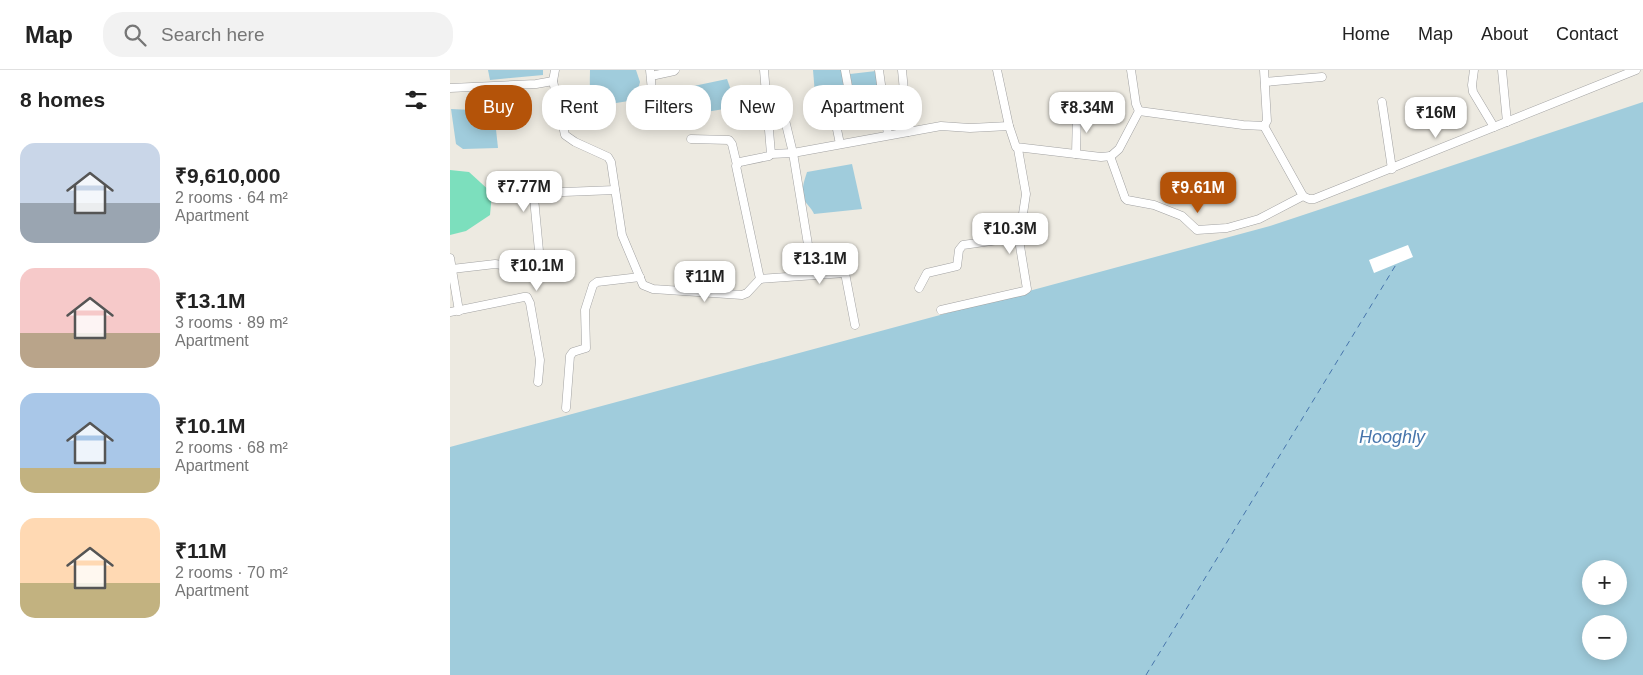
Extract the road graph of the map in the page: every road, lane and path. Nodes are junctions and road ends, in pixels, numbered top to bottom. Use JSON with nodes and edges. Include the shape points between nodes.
{"nodes":[{"id":1,"x":556,"y":70,"type":"edge"},
{"id":2,"x":675,"y":70,"type":"edge"},
{"id":3,"x":764,"y":70,"type":"edge"},
{"id":4,"x":845,"y":70,"type":"edge"},
{"id":5,"x":879,"y":70,"type":"edge"},
{"id":6,"x":902,"y":70,"type":"edge"},
{"id":7,"x":997,"y":70,"type":"edge"},
{"id":8,"x":1131,"y":70,"type":"edge"},
{"id":9,"x":1264,"y":70,"type":"edge"},
{"id":10,"x":1474,"y":70,"type":"edge"},
{"id":11,"x":1502,"y":70,"type":"edge"},
{"id":12,"x":1636,"y":70,"type":"edge"},
{"id":13,"x":650,"y":73,"type":"edge"},
{"id":14,"x":1322,"y":77,"type":"dead end"},
{"id":15,"x":553,"y":81,"type":"junction"},
{"id":16,"x":1265,"y":82,"type":"junction"},
{"id":17,"x":450,"y":88,"type":"edge"},
{"id":18,"x":1382,"y":102,"type":"dead end"},
{"id":19,"x":1139,"y":111,"type":"junction"},
{"id":20,"x":1077,"y":113,"type":"dead end"},
{"id":21,"x":1507,"y":122,"type":"junction"},
{"id":22,"x":1009,"y":126,"type":"junction"},
{"id":23,"x":1264,"y":126,"type":"junction"},
{"id":24,"x":1494,"y":127,"type":"junction"},
{"id":25,"x":787,"y":130,"type":"edge"},
{"id":26,"x":908,"y":132,"type":"junction"},
{"id":27,"x":888,"y":135,"type":"junction"},
{"id":28,"x":691,"y":139,"type":"dead end"},
{"id":29,"x":840,"y":144,"type":"junction"},
{"id":30,"x":1018,"y":148,"type":"junction"},
{"id":31,"x":793,"y":153,"type":"junction"},
{"id":32,"x":771,"y":154,"type":"junction"},
{"id":33,"x":1076,"y":154,"type":"junction"},
{"id":34,"x":1110,"y":156,"type":"junction"},
{"id":35,"x":737,"y":165,"type":"junction"},
{"id":36,"x":1392,"y":168,"type":"junction"},
{"id":37,"x":615,"y":190,"type":"junction"},
{"id":38,"x":1303,"y":196,"type":"junction"},
{"id":39,"x":1019,"y":237,"type":"junction"},
{"id":40,"x":450,"y":258,"type":"edge"},
{"id":41,"x":452,"y":269,"type":"junction"},
{"id":42,"x":812,"y":275,"type":"junction"},
{"id":43,"x":640,"y":276,"type":"junction"},
{"id":44,"x":760,"y":279,"type":"junction"},
{"id":45,"x":919,"y":288,"type":"dead end"},
{"id":46,"x":459,"y":310,"type":"junction"},
{"id":47,"x":941,"y":310,"type":"dead end"},
{"id":48,"x":450,"y":312,"type":"edge"},
{"id":49,"x":854,"y":325,"type":"dead end"},
{"id":50,"x":538,"y":382,"type":"dead end"},
{"id":51,"x":566,"y":408,"type":"dead end"}],
"edges":[{"from":1,"to":15,"type":"street"},
{"from":2,"to":13,"type":"street"},
{"from":3,"to":32,"type":"street"},
{"from":4,"to":29,"type":"street","via":[[849,92],[831,101]]},
{"from":5,"to":27,"type":"street"},
{"from":6,"to":26,"type":"street"},
{"from":7,"to":22,"type":"street"},
{"from":8,"to":19,"type":"street"},
{"from":9,"to":16,"type":"street"},
{"from":10,"to":24,"type":"street","via":[[1473,92]]},
{"from":11,"to":21,"type":"street"},
{"from":12,"to":21,"type":"street"},
{"from":14,"to":16,"type":"street"},
{"from":15,"to":17,"type":"street"},
{"from":15,"to":37,"type":"street","via":[[565,135],[608,157]]},
{"from":16,"to":23,"type":"street","via":[[1267,121]]},
{"from":18,"to":36,"type":"street"},
{"from":19,"to":23,"type":"street"},
{"from":19,"to":34,"type":"street","via":[[1119,149]]},
{"from":20,"to":33,"type":"street"},
{"from":21,"to":24,"type":"street"},
{"from":22,"to":26,"type":"street","via":[[945,126]]},
{"from":22,"to":30,"type":"street","via":[[1014,145]]},
{"from":23,"to":38,"type":"street"},
{"from":24,"to":36,"type":"street"},
{"from":25,"to":31,"type":"street"},
{"from":26,"to":27,"type":"street"},
{"from":27,"to":29,"type":"street"},
{"from":28,"to":35,"type":"street","via":[[729,140]]},
{"from":29,"to":31,"type":"street"},
{"from":30,"to":33,"type":"street"},
{"from":30,"to":39,"type":"street","via":[[1026,198]]},
{"from":31,"to":32,"type":"street"},
{"from":31,"to":42,"type":"street"},
{"from":32,"to":35,"type":"street"},
{"from":33,"to":34,"type":"street"},
{"from":34,"to":38,"type":"street","via":[[1127,200],[1154,205],[1182,216],[1197,230],[1227,228],[1259,219]]},
{"from":35,"to":44,"type":"street"},
{"from":36,"to":38,"type":"street","via":[[1314,199]]},
{"from":37,"to":41,"type":"street","via":[[538,192],[534,198],[539,251],[535,261]]},
{"from":37,"to":43,"type":"street","via":[[624,243]]},
{"from":39,"to":45,"type":"street","via":[[963,245],[957,266],[927,273]]},
{"from":39,"to":47,"type":"street","via":[[1026,290]]},
{"from":40,"to":41,"type":"street"},
{"from":41,"to":46,"type":"street"},
{"from":42,"to":44,"type":"street"},
{"from":42,"to":49,"type":"street","via":[[845,274]]},
{"from":43,"to":44,"type":"street","via":[[643,284],[652,288],[742,295]]},
{"from":43,"to":51,"type":"street","via":[[593,285],[584,313],[586,348],[570,356]]},
{"from":46,"to":48,"type":"street"},
{"from":46,"to":50,"type":"street","via":[[527,297],[540,353]]}]}
